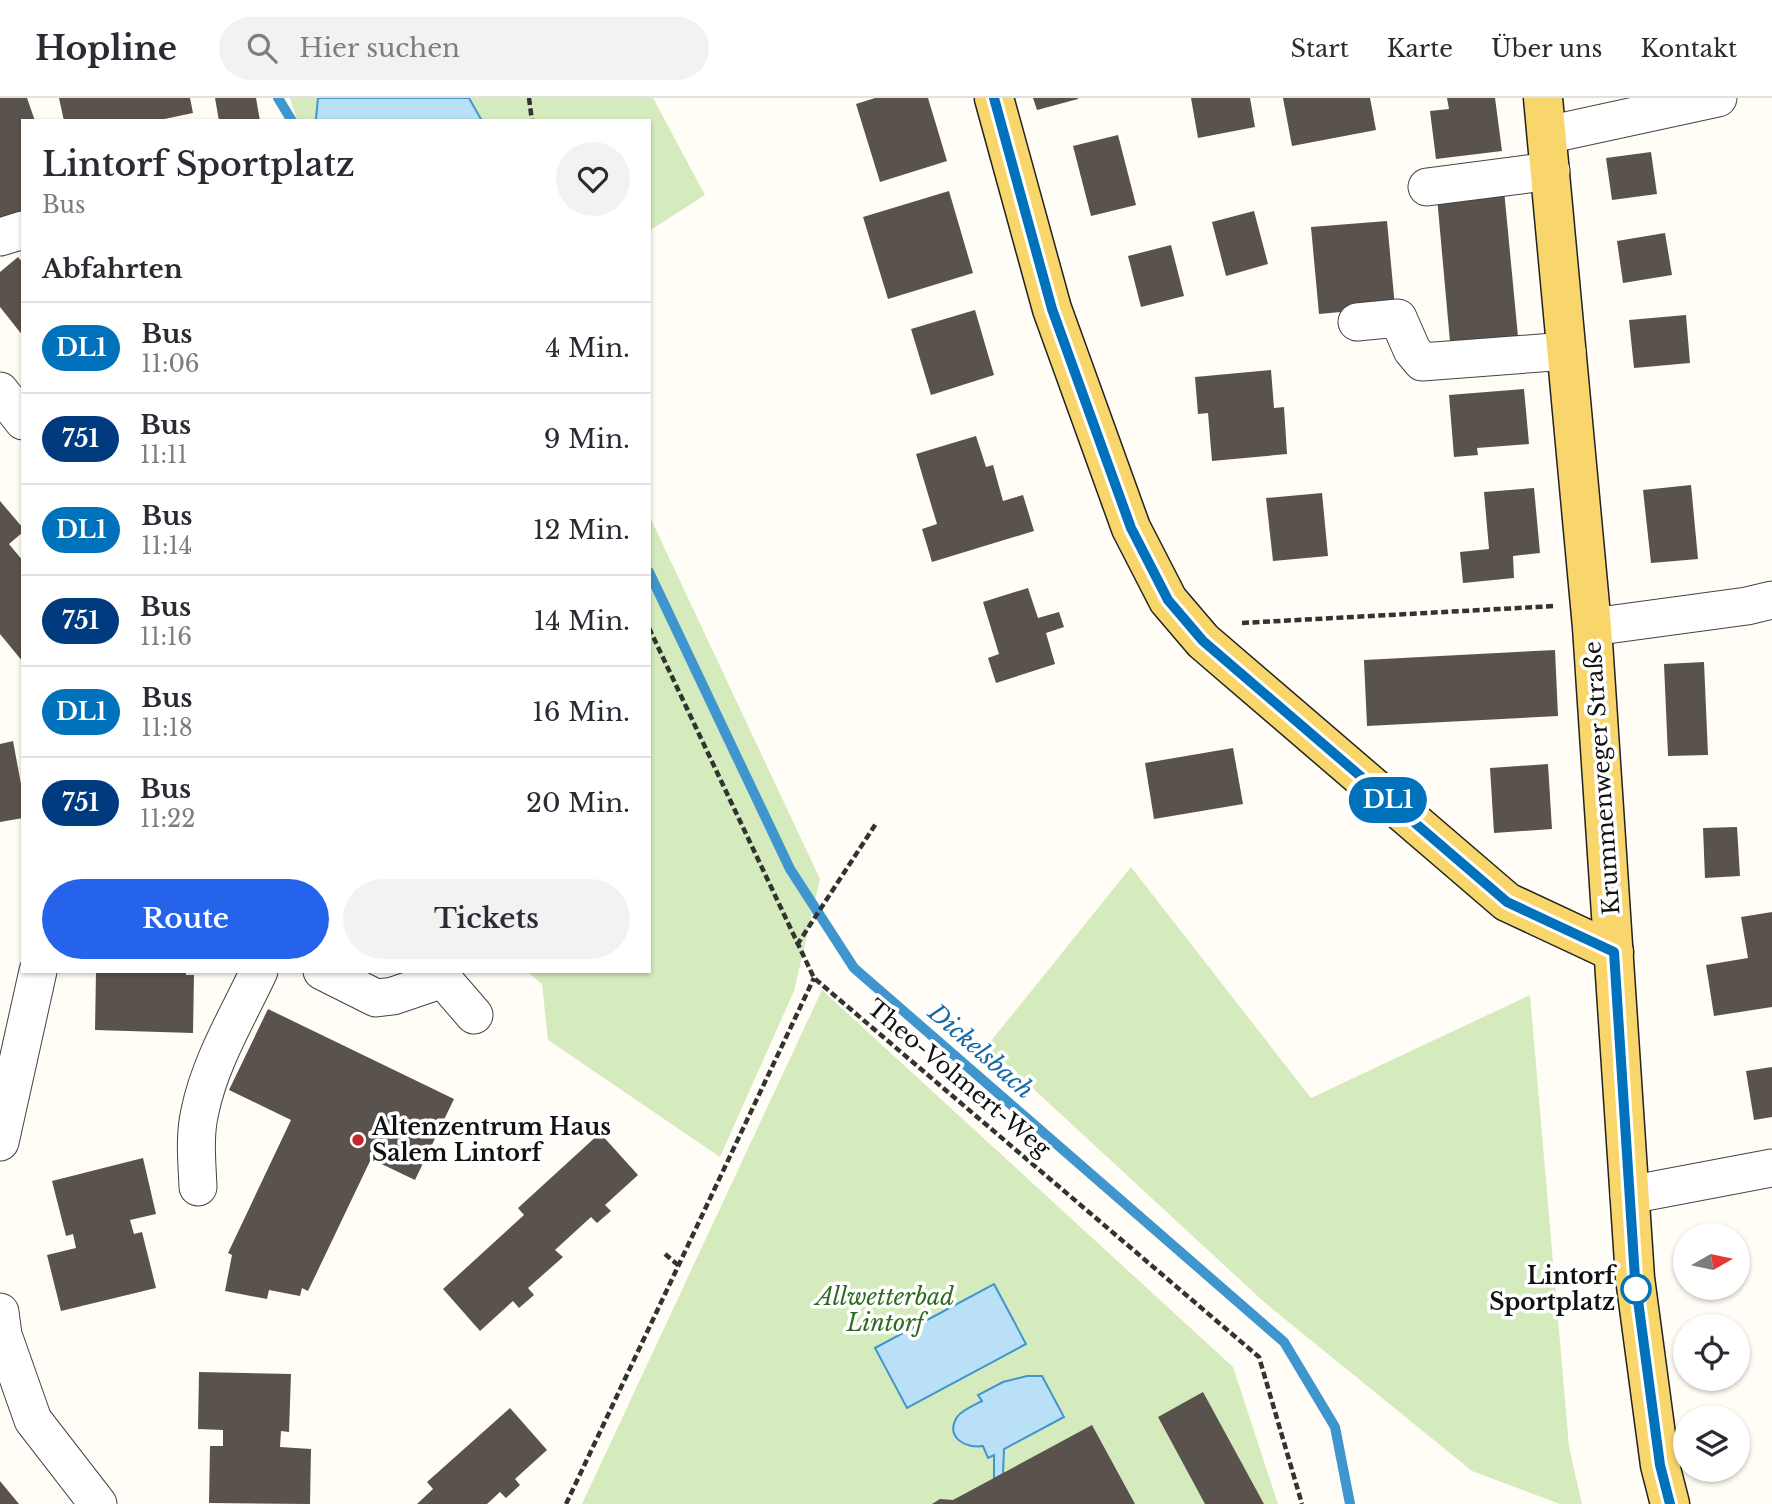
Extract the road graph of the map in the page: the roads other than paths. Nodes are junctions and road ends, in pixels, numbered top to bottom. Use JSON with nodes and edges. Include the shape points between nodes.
{"nodes":[{"id":1,"x":994,"y":98,"type":"edge"},
{"id":2,"x":1543,"y":98,"type":"edge"},
{"id":3,"x":1718,"y":98,"type":"edge"},
{"id":4,"x":1549,"y":153,"type":"junction"},
{"id":5,"x":1427,"y":187,"type":"dead end"},
{"id":6,"x":21,"y":230,"type":"edge"},
{"id":7,"x":0,"y":237,"type":"edge"},
{"id":8,"x":1357,"y":322,"type":"dead end"},
{"id":9,"x":1567,"y":351,"type":"junction"},
{"id":10,"x":0,"y":391,"type":"edge"},
{"id":11,"x":21,"y":418,"type":"edge"},
{"id":12,"x":1772,"y":600,"type":"edge"},
{"id":13,"x":1591,"y":615,"type":"junction"},
{"id":14,"x":1614,"y":952,"type":"junction"},
{"id":15,"x":38,"y":973,"type":"edge"},
{"id":16,"x":258,"y":973,"type":"edge"},
{"id":17,"x":326,"y":973,"type":"edge"},
{"id":18,"x":440,"y":975,"type":"edge"},
{"id":19,"x":474,"y":1015,"type":"dead end"},
{"id":20,"x":0,"y":1142,"type":"edge"},
{"id":21,"x":1772,"y":1168,"type":"edge"},
{"id":22,"x":198,"y":1187,"type":"dead end"},
{"id":23,"x":1629,"y":1195,"type":"junction"},
{"id":24,"x":0,"y":1312,"type":"edge"},
{"id":25,"x":98,"y":1504,"type":"edge"},
{"id":26,"x":1670,"y":1504,"type":"edge"}],
"edges":[{"from":1,"to":14,"type":"main road","via":[[1052,309],[1131,528],[1168,600],[1203,641],[1507,902]]},
{"from":2,"to":4,"type":"main road","name":"Krummenweger Straße"},
{"from":3,"to":4,"type":"street"},
{"from":4,"to":5,"type":"street"},
{"from":4,"to":9,"type":"main road","name":"Krummenweger Straße"},
{"from":6,"to":7,"type":"street"},
{"from":8,"to":9,"type":"street","via":[[1398,318],[1422,362]]},
{"from":9,"to":13,"type":"main road","name":"Krummenweger Straße"},
{"from":10,"to":11,"type":"street"},
{"from":12,"to":13,"type":"street","via":[[1747,606]]},
{"from":13,"to":14,"type":"main road","name":"Krummenweger Straße"},
{"from":14,"to":23,"type":"main road","name":"Krummenweger Straße"},
{"from":15,"to":20,"type":"street"},
{"from":16,"to":22,"type":"street","via":[[216,1063],[200,1111]]},
{"from":17,"to":18,"type":"street","via":[[376,998],[393,996]]},
{"from":18,"to":19,"type":"street"},
{"from":21,"to":23,"type":"street"},
{"from":23,"to":26,"type":"main road","name":"Krummenweger Straße","via":[[1638,1303],[1660,1465]]},
{"from":24,"to":25,"type":"street","via":[[33,1420]]}]}
